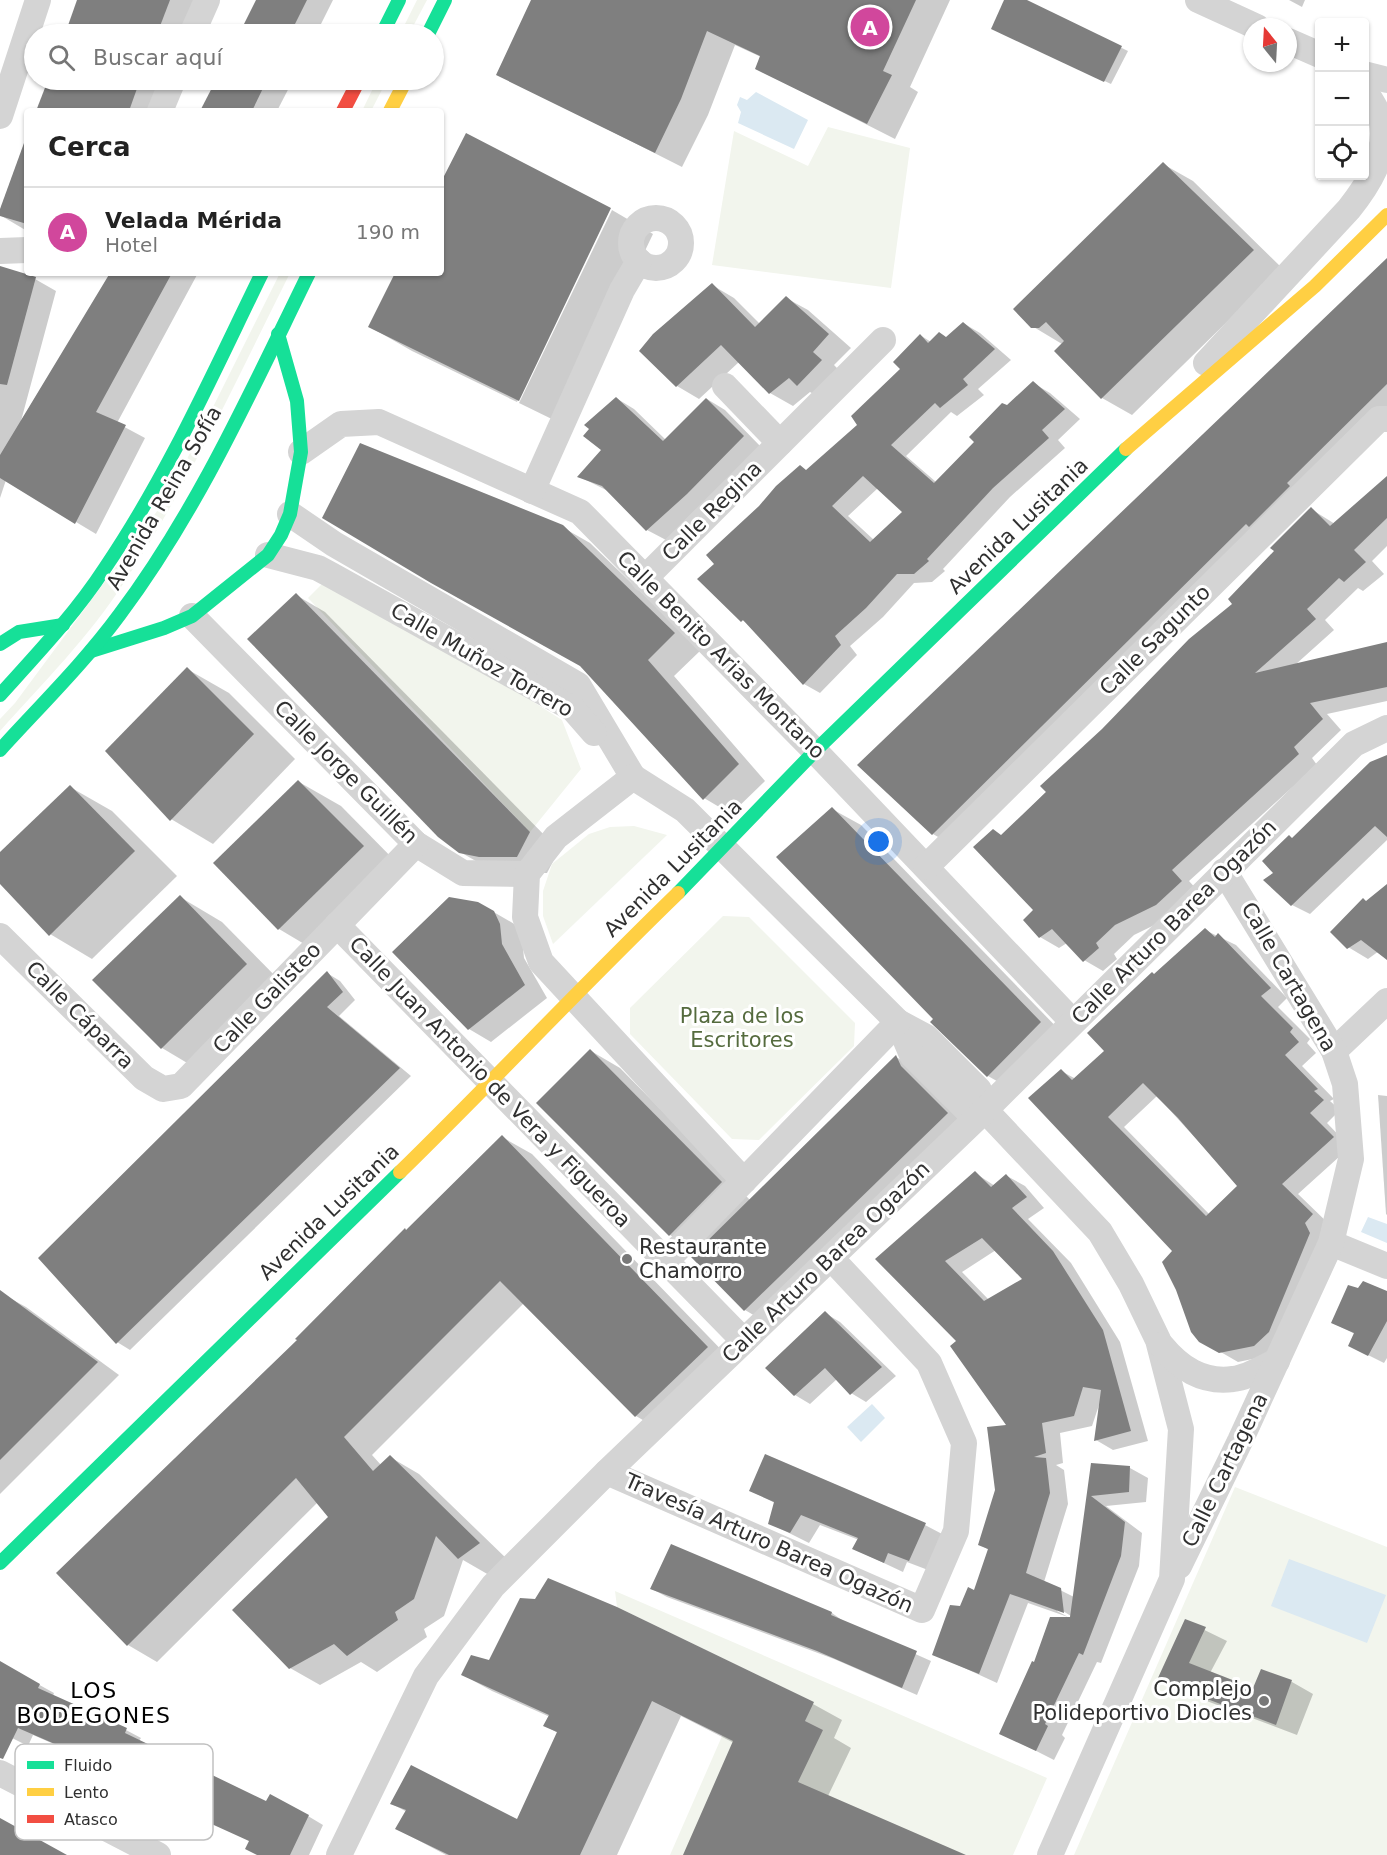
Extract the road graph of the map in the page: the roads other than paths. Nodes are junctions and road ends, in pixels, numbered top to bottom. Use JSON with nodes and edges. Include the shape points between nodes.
{"nodes":[{"id":1,"x":38,"y":0,"type":"edge"},
{"id":2,"x":207,"y":0,"type":"edge"},
{"id":3,"x":399,"y":0,"type":"edge"},
{"id":4,"x":445,"y":0,"type":"edge"},
{"id":5,"x":1198,"y":0,"type":"edge"},
{"id":6,"x":1243,"y":21,"type":"edge"},
{"id":7,"x":196,"y":24,"type":"edge"},
{"id":8,"x":387,"y":24,"type":"edge"},
{"id":9,"x":433,"y":24,"type":"edge"},
{"id":10,"x":11,"y":45,"type":"edge"},
{"id":11,"x":1297,"y":45,"type":"edge"},
{"id":12,"x":1315,"y":53,"type":"edge"},
{"id":13,"x":1369,"y":77,"type":"edge"},
{"id":14,"x":1369,"y":79,"type":"edge"},
{"id":15,"x":1387,"y":80,"type":"edge"},
{"id":16,"x":169,"y":90,"type":"edge"},
{"id":17,"x":354,"y":90,"type":"edge"},
{"id":18,"x":401,"y":90,"type":"edge"},
{"id":19,"x":1387,"y":91,"type":"edge"},
{"id":20,"x":1369,"y":97,"type":"edge"},
{"id":21,"x":161,"y":108,"type":"edge"},
{"id":22,"x":345,"y":108,"type":"edge"},
{"id":23,"x":392,"y":108,"type":"edge"},
{"id":24,"x":0,"y":116,"type":"edge"},
{"id":25,"x":1387,"y":216,"type":"edge"},
{"id":26,"x":24,"y":250,"type":"edge"},
{"id":27,"x":0,"y":251,"type":"edge"},
{"id":28,"x":639,"y":261,"type":"dead end"},
{"id":29,"x":260,"y":276,"type":"edge"},
{"id":30,"x":307,"y":276,"type":"edge"},
{"id":31,"x":278,"y":334,"type":"junction"},
{"id":32,"x":883,"y":340,"type":"dead end"},
{"id":33,"x":725,"y":386,"type":"dead end"},
{"id":34,"x":1387,"y":418,"type":"edge"},
{"id":35,"x":780,"y":443,"type":"junction"},
{"id":36,"x":301,"y":452,"type":"junction"},
{"id":37,"x":1111,"y":464,"type":"junction"},
{"id":38,"x":532,"y":490,"type":"junction"},
{"id":39,"x":290,"y":514,"type":"junction"},
{"id":40,"x":268,"y":555,"type":"junction"},
{"id":41,"x":644,"y":579,"type":"junction"},
{"id":42,"x":192,"y":616,"type":"junction"},
{"id":43,"x":63,"y":625,"type":"junction"},
{"id":44,"x":6,"y":632,"type":"edge"},
{"id":45,"x":91,"y":651,"type":"junction"},
{"id":46,"x":0,"y":695,"type":"edge"},
{"id":47,"x":1387,"y":728,"type":"edge"},
{"id":48,"x":0,"y":750,"type":"edge"},
{"id":49,"x":815,"y":751,"type":"junction"},
{"id":50,"x":633,"y":777,"type":"junction"},
{"id":51,"x":416,"y":844,"type":"junction"},
{"id":52,"x":724,"y":848,"type":"junction"},
{"id":53,"x":926,"y":867,"type":"junction"},
{"id":54,"x":1224,"y":871,"type":"junction"},
{"id":55,"x":527,"y":874,"type":"junction"},
{"id":56,"x":337,"y":925,"type":"junction"},
{"id":57,"x":0,"y":936,"type":"edge"},
{"id":58,"x":571,"y":997,"type":"junction"},
{"id":59,"x":1387,"y":1001,"type":"edge"},
{"id":60,"x":1072,"y":1021,"type":"junction"},
{"id":61,"x":898,"y":1022,"type":"junction"},
{"id":62,"x":1334,"y":1051,"type":"junction"},
{"id":63,"x":490,"y":1084,"type":"junction"},
{"id":64,"x":163,"y":1089,"type":"joint"},
{"id":65,"x":984,"y":1110,"type":"junction"},
{"id":66,"x":744,"y":1181,"type":"junction"},
{"id":67,"x":1330,"y":1244,"type":"junction"},
{"id":68,"x":831,"y":1258,"type":"junction"},
{"id":69,"x":666,"y":1261,"type":"junction"},
{"id":70,"x":1387,"y":1266,"type":"edge"},
{"id":71,"x":1158,"y":1340,"type":"junction"},
{"id":72,"x":744,"y":1341,"type":"junction"},
{"id":73,"x":1277,"y":1361,"type":"junction"},
{"id":74,"x":607,"y":1472,"type":"junction"},
{"id":75,"x":0,"y":1563,"type":"edge"},
{"id":76,"x":1172,"y":1579,"type":"junction"},
{"id":77,"x":0,"y":1773,"type":"edge"},
{"id":78,"x":15,"y":1781,"type":"edge"},
{"id":79,"x":129,"y":1840,"type":"edge"},
{"id":80,"x":344,"y":1853,"type":"edge"},
{"id":81,"x":158,"y":1855,"type":"edge"},
{"id":82,"x":1050,"y":1855,"type":"edge"}],
"edges":[{"from":1,"to":10,"type":"street"},
{"from":2,"to":7,"type":"street"},
{"from":3,"to":8,"type":"main road"},
{"from":4,"to":9,"type":"main road"},
{"from":5,"to":6,"type":"street"},
{"from":10,"to":24,"type":"street"},
{"from":11,"to":12,"type":"street"},
{"from":13,"to":15,"type":"street"},
{"from":14,"to":19,"type":"street"},
{"from":16,"to":21,"type":"street"},
{"from":17,"to":22,"type":"main road"},
{"from":18,"to":23,"type":"main road"},
{"from":20,"to":37,"type":"street","via":[[1383,124],[1382,159],[1369,184]]},
{"from":25,"to":37,"type":"main road","name":"Avenida Lusitania","via":[[1315,286]]},
{"from":26,"to":27,"type":"street"},
{"from":28,"to":38,"type":"street","via":[[622,290]]},
{"from":29,"to":43,"type":"main road","name":"Avenida Reina Sofía","via":[[156,484],[105,569]]},
{"from":30,"to":31,"type":"main road","name":"Avenida Reina Sofía"},
{"from":31,"to":36,"type":"main road","via":[[297,401]]},
{"from":31,"to":45,"type":"main road","name":"Avenida Reina Sofía","via":[[188,506],[136,593]]},
{"from":32,"to":35,"type":"street","name":"Calle Regina"},
{"from":33,"to":35,"type":"street","name":"Calle Regina"},
{"from":34,"to":53,"type":"street","name":"Calle Sagunto","via":[[1379,419]]},
{"from":35,"to":41,"type":"street","name":"Calle Regina"},
{"from":36,"to":38,"type":"street","name":"Calle Benito Arias Montano","via":[[341,424],[379,422]]},
{"from":36,"to":39,"type":"main road"},
{"from":37,"to":49,"type":"main road","name":"Avenida Lusitania"},
{"from":38,"to":41,"type":"street","name":"Calle Benito Arias Montano","via":[[580,512]]},
{"from":39,"to":40,"type":"main road"},
{"from":39,"to":50,"type":"street","name":"Calle Muñoz Torrero","via":[[334,544],[578,685]]},
{"from":40,"to":42,"type":"main road"},
{"from":40,"to":50,"type":"street","name":"Calle Muñoz Torrero","via":[[318,568],[573,709]]},
{"from":41,"to":49,"type":"street","name":"Calle Benito Arias Montano"},
{"from":42,"to":45,"type":"main road"},
{"from":42,"to":51,"type":"street","name":"Calle Jorge Guillén"},
{"from":43,"to":44,"type":"main road"},
{"from":43,"to":46,"type":"main road","name":"Avenida Reina Sofía"},
{"from":45,"to":48,"type":"main road","name":"Avenida Reina Sofía"},
{"from":47,"to":54,"type":"street","name":"Calle Arturo Barea Ogazón","via":[[1354,744]]},
{"from":49,"to":52,"type":"main road","name":"Avenida Lusitania"},
{"from":49,"to":53,"type":"street","name":"Calle Benito Arias Montano"},
{"from":50,"to":52,"type":"street","via":[[685,810]]},
{"from":50,"to":55,"type":"street","via":[[556,837]]},
{"from":51,"to":55,"type":"street","name":"Calle Jorge Guillén","via":[[463,873]]},
{"from":51,"to":56,"type":"street","name":"Calle Galisteo"},
{"from":52,"to":58,"type":"main road","name":"Avenida Lusitania"},
{"from":52,"to":61,"type":"street"},
{"from":53,"to":60,"type":"street","name":"Calle Benito Arias Montano"},
{"from":54,"to":60,"type":"street","name":"Calle Arturo Barea Ogazón"},
{"from":54,"to":62,"type":"street","name":"Calle Cartagena"},
{"from":55,"to":58,"type":"street","via":[[528,926],[541,962]]},
{"from":56,"to":63,"type":"street","name":"Calle Juan Antonio de Vera y Figueroa"},
{"from":56,"to":64,"type":"street","name":"Calle Galisteo","via":[[181,1086]]},
{"from":57,"to":64,"type":"street","name":"Calle Cáparra","via":[[144,1078]]},
{"from":58,"to":63,"type":"main road","name":"Avenida Lusitania"},
{"from":58,"to":66,"type":"street"},
{"from":59,"to":62,"type":"street"},
{"from":60,"to":65,"type":"street","name":"Calle Arturo Barea Ogazón"},
{"from":61,"to":65,"type":"street","via":[[912,1055],[966,1109]]},
{"from":61,"to":66,"type":"street"},
{"from":62,"to":67,"type":"street","name":"Calle Cartagena","via":[[1345,1084],[1352,1159]]},
{"from":63,"to":69,"type":"street","name":"Calle Juan Antonio de Vera y Figueroa"},
{"from":63,"to":75,"type":"main road","name":"Avenida Lusitania"},
{"from":65,"to":68,"type":"street","name":"Calle Arturo Barea Ogazón"},
{"from":65,"to":71,"type":"street","via":[[1100,1232]]},
{"from":66,"to":69,"type":"street"},
{"from":67,"to":70,"type":"street"},
{"from":67,"to":73,"type":"street","name":"Calle Cartagena"},
{"from":68,"to":72,"type":"street","name":"Calle Arturo Barea Ogazón"},
{"from":68,"to":74,"type":"street","name":"Travesía Arturo Barea Ogazón","via":[[928,1363],[964,1443],[956,1531],[922,1610]]},
{"from":69,"to":72,"type":"street","name":"Calle Juan Antonio de Vera y Figueroa"},
{"from":71,"to":73,"type":"street","name":"Calle Cartagena","via":[[1177,1365],[1202,1377],[1234,1379]]},
{"from":71,"to":76,"type":"street","via":[[1181,1429]]},
{"from":72,"to":74,"type":"street","name":"Calle Arturo Barea Ogazón"},
{"from":73,"to":76,"type":"street","name":"Calle Cartagena"},
{"from":74,"to":80,"type":"street","name":"Calle Arturo Barea Ogazón","via":[[493,1586],[426,1676]]},
{"from":76,"to":82,"type":"street","name":"Calle Cartagena"},
{"from":77,"to":78,"type":"street"},
{"from":79,"to":81,"type":"street"}]}
